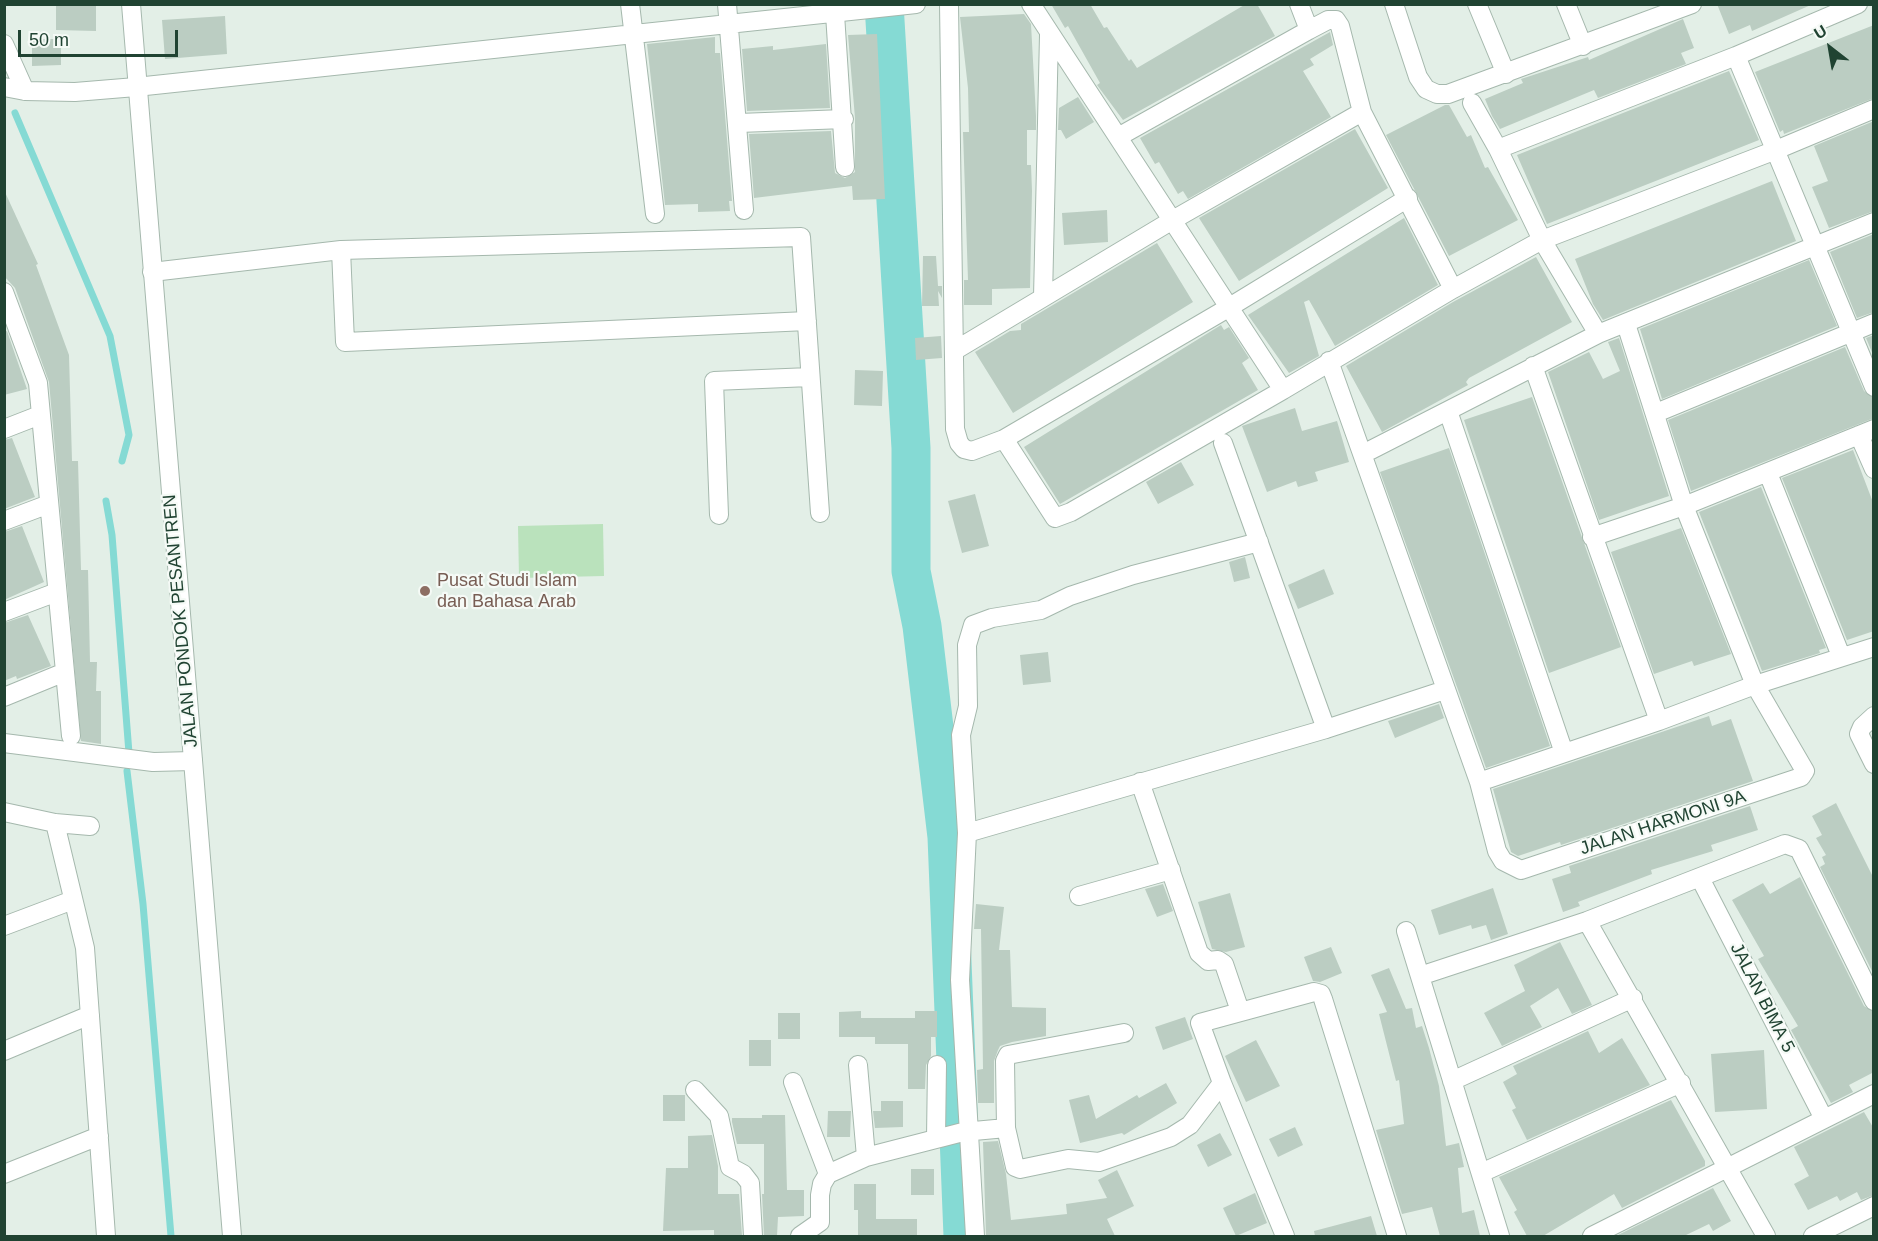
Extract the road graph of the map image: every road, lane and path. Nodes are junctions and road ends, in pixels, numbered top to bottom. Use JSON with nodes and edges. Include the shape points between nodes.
{"nodes":[{"id":1,"x":131,"y":4,"type":"edge"},
{"id":2,"x":630,"y":4,"type":"edge"},
{"id":3,"x":727,"y":4,"type":"edge"},
{"id":4,"x":916,"y":4,"type":"edge"},
{"id":5,"x":950,"y":4,"type":"edge"},
{"id":6,"x":1031,"y":4,"type":"edge"},
{"id":7,"x":1299,"y":4,"type":"edge"},
{"id":8,"x":1394,"y":4,"type":"edge"},
{"id":9,"x":1477,"y":4,"type":"edge"},
{"id":10,"x":1566,"y":4,"type":"edge"},
{"id":11,"x":1692,"y":4,"type":"edge"},
{"id":12,"x":1858,"y":4,"type":"edge"},
{"id":13,"x":1661,"y":10,"type":"edge"},
{"id":14,"x":827,"y":11,"type":"edge"},
{"id":15,"x":729,"y":24,"type":"junction"},
{"id":16,"x":1309,"y":30,"type":"junction"},
{"id":17,"x":634,"y":34,"type":"junction"},
{"id":18,"x":1049,"y":35,"type":"junction"},
{"id":19,"x":4,"y":45,"type":"edge"},
{"id":20,"x":1583,"y":46,"type":"junction"},
{"id":21,"x":1736,"y":56,"type":"junction"},
{"id":22,"x":1506,"y":74,"type":"junction"},
{"id":23,"x":4,"y":87,"type":"edge"},
{"id":24,"x":136,"y":87,"type":"junction"},
{"id":25,"x":25,"y":92,"type":"junction"},
{"id":26,"x":1472,"y":103,"type":"dead end"},
{"id":27,"x":1874,"y":109,"type":"edge"},
{"id":28,"x":1362,"y":112,"type":"junction"},
{"id":29,"x":844,"y":119,"type":"junction"},
{"id":30,"x":739,"y":123,"type":"junction"},
{"id":31,"x":1118,"y":137,"type":"junction"},
{"id":32,"x":1498,"y":149,"type":"junction"},
{"id":33,"x":1776,"y":150,"type":"junction"},
{"id":34,"x":844,"y":167,"type":"dead end"},
{"id":35,"x":1408,"y":198,"type":"junction"},
{"id":36,"x":744,"y":210,"type":"dead end"},
{"id":37,"x":655,"y":214,"type":"dead end"},
{"id":38,"x":1171,"y":222,"type":"junction"},
{"id":39,"x":1874,"y":222,"type":"edge"},
{"id":40,"x":1542,"y":240,"type":"junction"},
{"id":41,"x":1816,"y":246,"type":"junction"},
{"id":42,"x":341,"y":250,"type":"junction"},
{"id":43,"x":152,"y":272,"type":"junction"},
{"id":44,"x":1453,"y":289,"type":"junction"},
{"id":45,"x":4,"y":292,"type":"edge"},
{"id":46,"x":1043,"y":297,"type":"junction"},
{"id":47,"x":1228,"y":308,"type":"junction"},
{"id":48,"x":807,"y":321,"type":"junction"},
{"id":49,"x":1874,"y":322,"type":"edge"},
{"id":50,"x":1626,"y":324,"type":"junction"},
{"id":51,"x":1850,"y":332,"type":"junction"},
{"id":52,"x":1598,"y":334,"type":"junction"},
{"id":53,"x":954,"y":351,"type":"junction"},
{"id":54,"x":1329,"y":361,"type":"junction"},
{"id":55,"x":1533,"y":366,"type":"junction"},
{"id":56,"x":810,"y":376,"type":"junction"},
{"id":57,"x":1874,"y":387,"type":"edge"},
{"id":58,"x":1283,"y":390,"type":"junction"},
{"id":59,"x":1449,"y":411,"type":"junction"},
{"id":60,"x":1656,"y":413,"type":"junction"},
{"id":61,"x":40,"y":415,"type":"junction"},
{"id":62,"x":4,"y":429,"type":"edge"},
{"id":63,"x":1866,"y":432,"type":"edge"},
{"id":64,"x":1004,"y":439,"type":"junction"},
{"id":65,"x":1223,"y":443,"type":"dead end"},
{"id":66,"x":1363,"y":454,"type":"junction"},
{"id":67,"x":1874,"y":469,"type":"edge"},
{"id":68,"x":1768,"y":473,"type":"junction"},
{"id":69,"x":49,"y":504,"type":"junction"},
{"id":70,"x":1684,"y":506,"type":"junction"},
{"id":71,"x":820,"y":513,"type":"dead end"},
{"id":72,"x":719,"y":515,"type":"dead end"},
{"id":73,"x":4,"y":521,"type":"edge"},
{"id":74,"x":1592,"y":537,"type":"junction"},
{"id":75,"x":1259,"y":542,"type":"junction"},
{"id":76,"x":57,"y":592,"type":"junction"},
{"id":77,"x":4,"y":612,"type":"edge"},
{"id":78,"x":1874,"y":647,"type":"edge"},
{"id":79,"x":1841,"y":656,"type":"junction"},
{"id":80,"x":65,"y":672,"type":"junction"},
{"id":81,"x":1755,"y":685,"type":"junction"},
{"id":82,"x":1442,"y":691,"type":"dead end"},
{"id":83,"x":4,"y":697,"type":"edge"},
{"id":84,"x":1874,"y":716,"type":"edge"},
{"id":85,"x":1659,"y":721,"type":"junction"},
{"id":86,"x":1326,"y":729,"type":"junction"},
{"id":87,"x":71,"y":736,"type":"dead end"},
{"id":88,"x":4,"y":743,"type":"edge"},
{"id":89,"x":1564,"y":753,"type":"junction"},
{"id":90,"x":193,"y":761,"type":"junction"},
{"id":91,"x":1874,"y":764,"type":"edge"},
{"id":92,"x":1140,"y":782,"type":"junction"},
{"id":93,"x":1479,"y":782,"type":"junction"},
{"id":94,"x":4,"y":812,"type":"edge"},
{"id":95,"x":55,"y":823,"type":"junction"},
{"id":96,"x":90,"y":826,"type":"dead end"},
{"id":97,"x":967,"y":833,"type":"junction"},
{"id":98,"x":1171,"y":870,"type":"junction"},
{"id":99,"x":1700,"y":878,"type":"junction"},
{"id":100,"x":1079,"y":896,"type":"dead end"},
{"id":101,"x":73,"y":900,"type":"junction"},
{"id":102,"x":1587,"y":921,"type":"junction"},
{"id":103,"x":4,"y":926,"type":"edge"},
{"id":104,"x":1406,"y":931,"type":"dead end"},
{"id":105,"x":1420,"y":976,"type":"junction"},
{"id":106,"x":1633,"y":998,"type":"junction"},
{"id":107,"x":1874,"y":1001,"type":"edge"},
{"id":108,"x":1240,"y":1011,"type":"junction"},
{"id":109,"x":90,"y":1015,"type":"junction"},
{"id":110,"x":1124,"y":1033,"type":"dead end"},
{"id":111,"x":4,"y":1051,"type":"edge"},
{"id":112,"x":858,"y":1065,"type":"dead end"},
{"id":113,"x":937,"y":1065,"type":"dead end"},
{"id":114,"x":1452,"y":1081,"type":"junction"},
{"id":115,"x":793,"y":1082,"type":"dead end"},
{"id":116,"x":1222,"y":1083,"type":"junction"},
{"id":117,"x":1681,"y":1083,"type":"junction"},
{"id":118,"x":695,"y":1090,"type":"dead end"},
{"id":119,"x":1874,"y":1094,"type":"edge"},
{"id":120,"x":1824,"y":1119,"type":"junction"},
{"id":121,"x":1006,"y":1128,"type":"junction"},
{"id":122,"x":965,"y":1132,"type":"junction"},
{"id":123,"x":99,"y":1136,"type":"junction"},
{"id":124,"x":939,"y":1137,"type":"junction"},
{"id":125,"x":866,"y":1157,"type":"junction"},
{"id":126,"x":1728,"y":1167,"type":"junction"},
{"id":127,"x":1481,"y":1173,"type":"junction"},
{"id":128,"x":4,"y":1174,"type":"edge"},
{"id":129,"x":828,"y":1174,"type":"junction"},
{"id":130,"x":1874,"y":1206,"type":"edge"},
{"id":131,"x":106,"y":1236,"type":"edge"},
{"id":132,"x":232,"y":1236,"type":"edge"},
{"id":133,"x":753,"y":1236,"type":"edge"},
{"id":134,"x":800,"y":1236,"type":"edge"},
{"id":135,"x":975,"y":1236,"type":"edge"},
{"id":136,"x":1285,"y":1236,"type":"edge"},
{"id":137,"x":1397,"y":1236,"type":"edge"},
{"id":138,"x":1500,"y":1236,"type":"edge"},
{"id":139,"x":1592,"y":1236,"type":"edge"},
{"id":140,"x":1766,"y":1236,"type":"edge"},
{"id":141,"x":1813,"y":1236,"type":"edge"}],
"edges":[{"from":1,"to":24,"type":"street","name":"JALAN PONDOK PESANTREN"},
{"from":2,"to":17,"type":"street"},
{"from":3,"to":15,"type":"street"},
{"from":4,"to":14,"type":"street"},
{"from":5,"to":53,"type":"street"},
{"from":6,"to":18,"type":"street"},
{"from":7,"to":16,"type":"street"},
{"from":8,"to":22,"type":"street","via":[[1418,77],[1426,89],[1448,94]]},
{"from":9,"to":22,"type":"street"},
{"from":10,"to":20,"type":"street"},
{"from":11,"to":13,"type":"street"},
{"from":12,"to":21,"type":"street"},
{"from":13,"to":20,"type":"street"},
{"from":14,"to":15,"type":"street"},
{"from":14,"to":29,"type":"street"},
{"from":15,"to":17,"type":"street"},
{"from":15,"to":30,"type":"street"},
{"from":16,"to":28,"type":"street","via":[[1328,20],[1336,20],[1340,26]]},
{"from":16,"to":31,"type":"street"},
{"from":17,"to":24,"type":"street"},
{"from":17,"to":37,"type":"street"},
{"from":18,"to":31,"type":"street"},
{"from":18,"to":46,"type":"street"},
{"from":19,"to":25,"type":"street"},
{"from":20,"to":22,"type":"street"},
{"from":21,"to":32,"type":"street"},
{"from":21,"to":33,"type":"street"},
{"from":23,"to":25,"type":"street"},
{"from":24,"to":25,"type":"street"},
{"from":24,"to":43,"type":"street","name":"JALAN PONDOK PESANTREN"},
{"from":26,"to":32,"type":"street"},
{"from":27,"to":33,"type":"street"},
{"from":28,"to":35,"type":"street"},
{"from":28,"to":38,"type":"street"},
{"from":29,"to":30,"type":"street"},
{"from":29,"to":34,"type":"street"},
{"from":30,"to":36,"type":"street"},
{"from":31,"to":38,"type":"street"},
{"from":32,"to":40,"type":"street"},
{"from":33,"to":40,"type":"street"},
{"from":33,"to":41,"type":"street"},
{"from":35,"to":44,"type":"street"},
{"from":35,"to":47,"type":"street"},
{"from":38,"to":46,"type":"street"},
{"from":38,"to":47,"type":"street"},
{"from":39,"to":41,"type":"street"},
{"from":40,"to":44,"type":"street"},
{"from":40,"to":52,"type":"street"},
{"from":41,"to":50,"type":"street"},
{"from":41,"to":51,"type":"street"},
{"from":42,"to":43,"type":"street"},
{"from":42,"to":48,"type":"street","via":[[801,237]]},
{"from":42,"to":48,"type":"street","via":[[345,342]]},
{"from":43,"to":90,"type":"street","name":"JALAN PONDOK PESANTREN"},
{"from":44,"to":54,"type":"street"},
{"from":45,"to":61,"type":"street","via":[[34,366]]},
{"from":46,"to":53,"type":"street"},
{"from":47,"to":58,"type":"street"},
{"from":47,"to":64,"type":"street"},
{"from":48,"to":56,"type":"street"},
{"from":49,"to":51,"type":"street"},
{"from":50,"to":52,"type":"street"},
{"from":50,"to":60,"type":"street"},
{"from":51,"to":57,"type":"street"},
{"from":51,"to":60,"type":"street"},
{"from":52,"to":55,"type":"street"},
{"from":53,"to":64,"type":"street","via":[[955,429],[959,443],[972,451]]},
{"from":54,"to":58,"type":"street"},
{"from":54,"to":66,"type":"street"},
{"from":55,"to":59,"type":"street"},
{"from":55,"to":74,"type":"street"},
{"from":56,"to":71,"type":"street"},
{"from":56,"to":72,"type":"street","via":[[714,381]]},
{"from":58,"to":64,"type":"street","via":[[1071,512],[1054,518]]},
{"from":59,"to":66,"type":"street"},
{"from":59,"to":89,"type":"street"},
{"from":60,"to":70,"type":"street"},
{"from":61,"to":62,"type":"street"},
{"from":61,"to":69,"type":"street"},
{"from":63,"to":67,"type":"street"},
{"from":63,"to":68,"type":"street"},
{"from":65,"to":75,"type":"street"},
{"from":66,"to":93,"type":"street"},
{"from":68,"to":70,"type":"street"},
{"from":68,"to":79,"type":"street"},
{"from":69,"to":73,"type":"street"},
{"from":69,"to":76,"type":"street"},
{"from":70,"to":74,"type":"street"},
{"from":70,"to":81,"type":"street"},
{"from":74,"to":85,"type":"street"},
{"from":75,"to":86,"type":"street"},
{"from":75,"to":97,"type":"street","via":[[1133,574],[1041,610],[973,625],[967,645],[968,706],[961,735]]},
{"from":76,"to":77,"type":"street"},
{"from":76,"to":80,"type":"street"},
{"from":78,"to":79,"type":"street"},
{"from":79,"to":81,"type":"street"},
{"from":80,"to":83,"type":"street"},
{"from":80,"to":87,"type":"street"},
{"from":81,"to":85,"type":"street"},
{"from":81,"to":93,"type":"street","name":"JALAN HARMONI 9A","via":[[1803,765],[1802,777],[1521,870],[1503,861],[1497,851]]},
{"from":82,"to":86,"type":"street"},
{"from":84,"to":91,"type":"street","via":[[1859,734]]},
{"from":85,"to":89,"type":"street"},
{"from":86,"to":92,"type":"street"},
{"from":88,"to":90,"type":"street","via":[[153,762]]},
{"from":89,"to":93,"type":"street"},
{"from":90,"to":132,"type":"street","name":"JALAN PONDOK PESANTREN"},
{"from":92,"to":97,"type":"street"},
{"from":92,"to":98,"type":"street"},
{"from":94,"to":95,"type":"street"},
{"from":95,"to":96,"type":"street"},
{"from":95,"to":101,"type":"street"},
{"from":97,"to":122,"type":"street","via":[[960,981]]},
{"from":98,"to":100,"type":"street"},
{"from":98,"to":108,"type":"street","via":[[1199,953],[1208,962],[1218,960],[1224,964]]},
{"from":99,"to":102,"type":"street"},
{"from":99,"to":107,"type":"street","via":[[1785,844],[1799,849]]},
{"from":99,"to":120,"type":"street","name":"JALAN BIMA 5"},
{"from":101,"to":103,"type":"street"},
{"from":101,"to":109,"type":"street","via":[[85,948]]},
{"from":102,"to":105,"type":"street"},
{"from":102,"to":106,"type":"street"},
{"from":104,"to":105,"type":"street"},
{"from":105,"to":114,"type":"street"},
{"from":106,"to":114,"type":"street"},
{"from":106,"to":117,"type":"street"},
{"from":108,"to":116,"type":"street","via":[[1200,1023]]},
{"from":108,"to":137,"type":"street","via":[[1314,992],[1320,994]]},
{"from":109,"to":111,"type":"street"},
{"from":109,"to":123,"type":"street"},
{"from":110,"to":121,"type":"street","via":[[1008,1055]]},
{"from":112,"to":125,"type":"street"},
{"from":113,"to":124,"type":"street"},
{"from":114,"to":127,"type":"street"},
{"from":115,"to":129,"type":"street"},
{"from":116,"to":121,"type":"street","via":[[1200,1114],[1180,1131],[1099,1162],[1068,1159],[1020,1169],[1015,1167]]},
{"from":116,"to":136,"type":"street"},
{"from":117,"to":126,"type":"street"},
{"from":117,"to":127,"type":"street"},
{"from":118,"to":133,"type":"street","via":[[718,1116],[730,1167],[750,1183]]},
{"from":119,"to":120,"type":"street"},
{"from":120,"to":126,"type":"street"},
{"from":121,"to":122,"type":"street"},
{"from":122,"to":124,"type":"street"},
{"from":122,"to":135,"type":"street"},
{"from":123,"to":128,"type":"street"},
{"from":123,"to":131,"type":"street"},
{"from":124,"to":125,"type":"street"},
{"from":125,"to":129,"type":"street"},
{"from":126,"to":139,"type":"street"},
{"from":126,"to":140,"type":"street"},
{"from":127,"to":138,"type":"street"},
{"from":129,"to":134,"type":"street","via":[[820,1195],[820,1222]]},
{"from":130,"to":141,"type":"street"}]}
